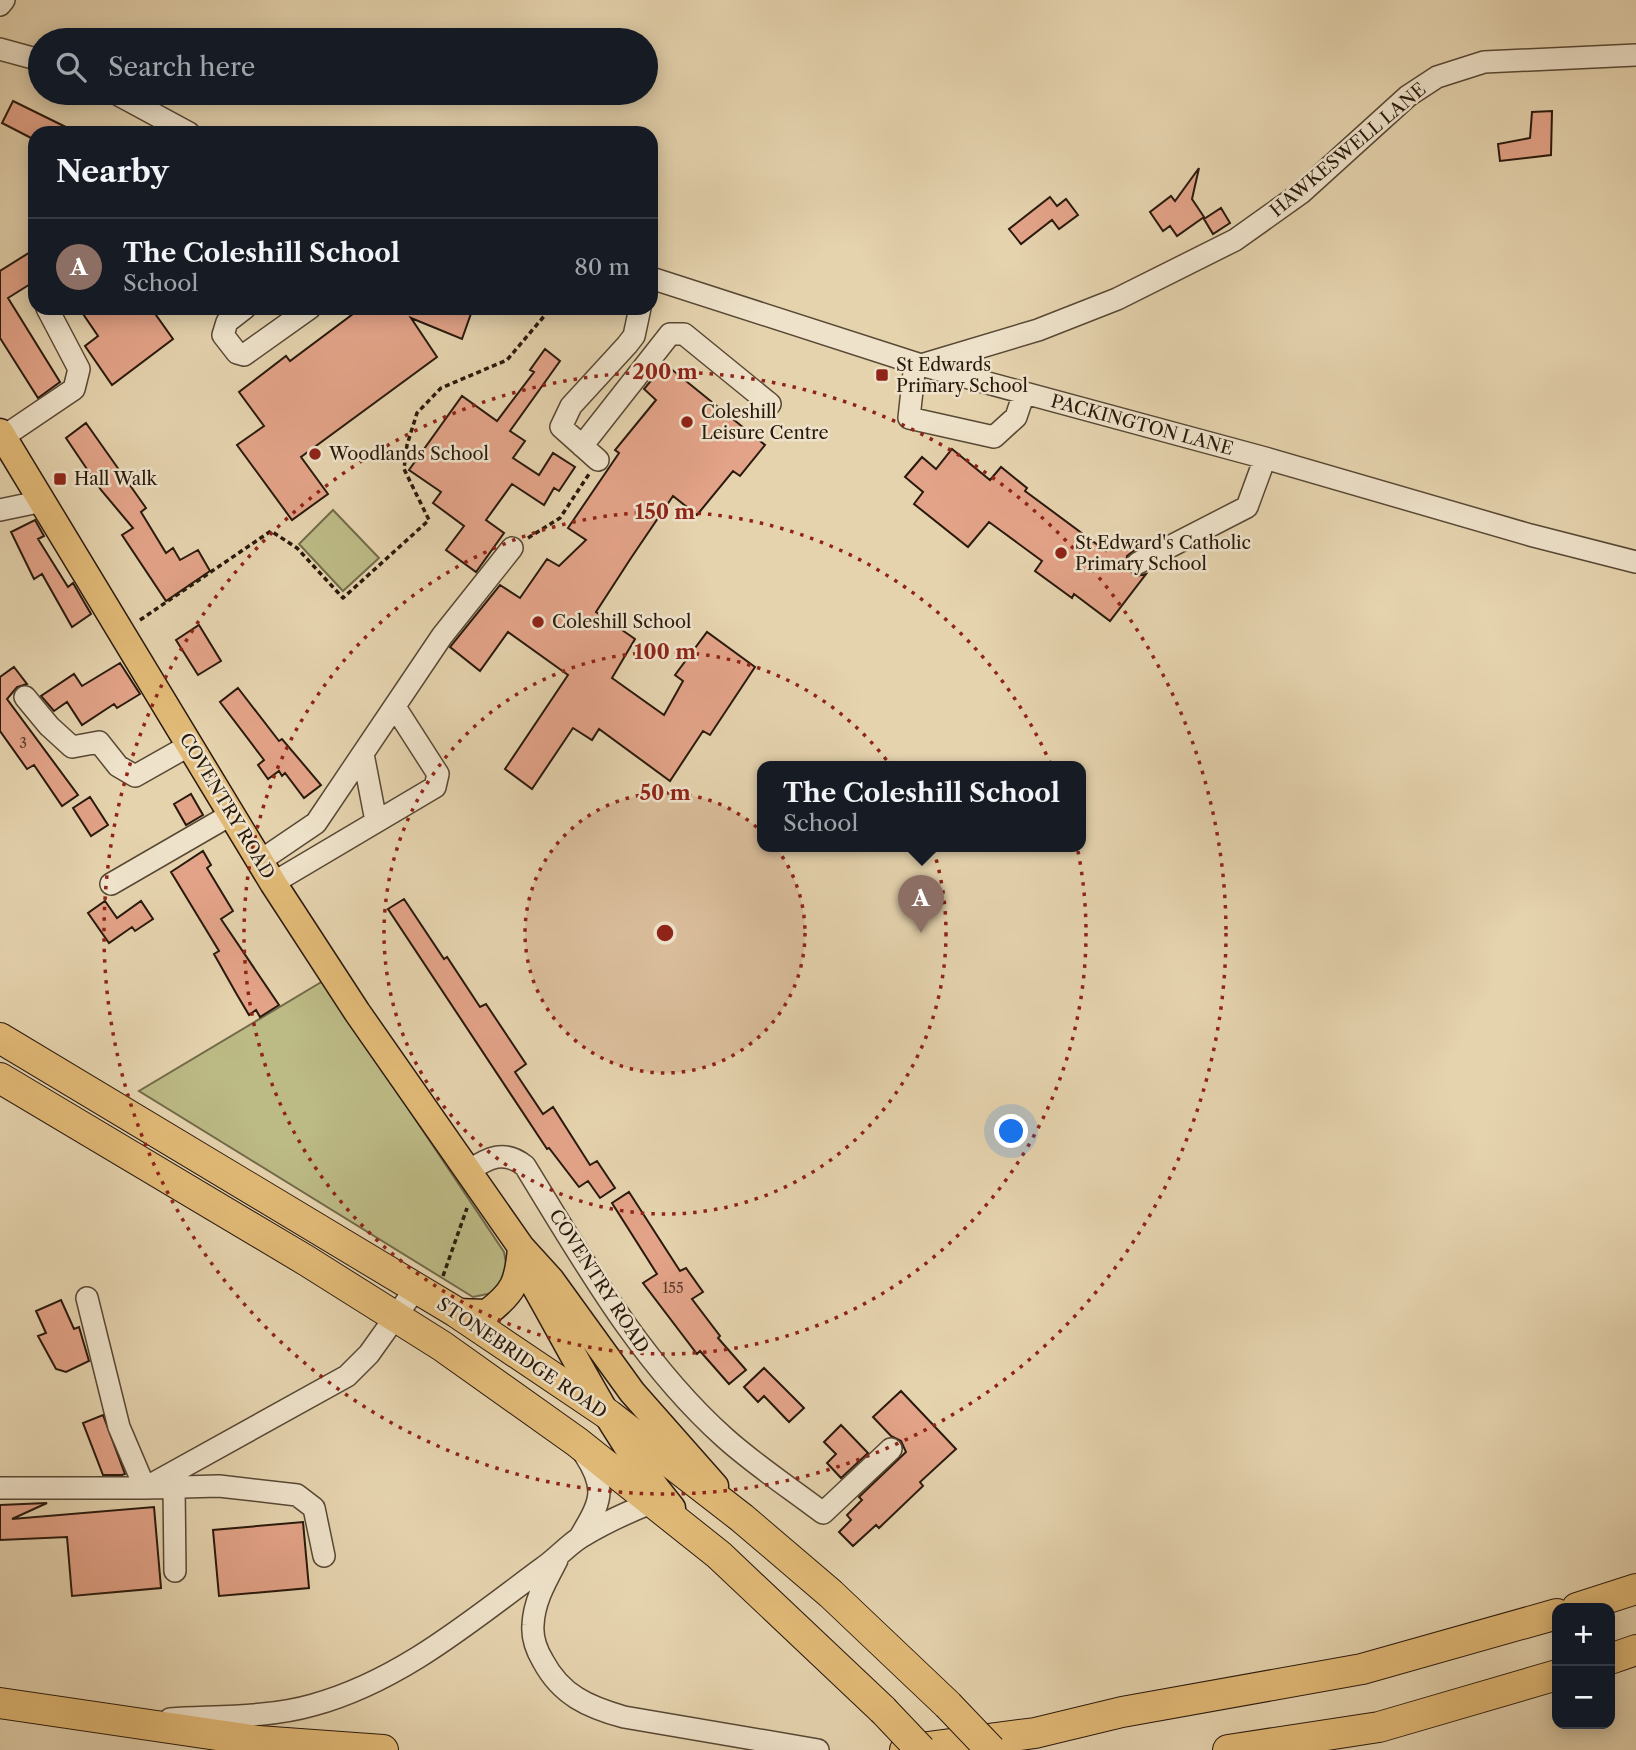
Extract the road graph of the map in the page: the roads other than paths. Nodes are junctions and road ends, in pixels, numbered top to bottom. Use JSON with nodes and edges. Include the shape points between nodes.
{"nodes":[{"id":1,"x":4,"y":0,"type":"edge"},
{"id":2,"x":0,"y":5,"type":"edge"},
{"id":3,"x":0,"y":49,"type":"edge"},
{"id":4,"x":1636,"y":55,"type":"edge"},
{"id":5,"x":28,"y":57,"type":"edge"},
{"id":6,"x":137,"y":105,"type":"edge"},
{"id":7,"x":176,"y":126,"type":"edge"},
{"id":8,"x":658,"y":280,"type":"edge"},
{"id":9,"x":51,"y":315,"type":"edge"},
{"id":10,"x":237,"y":315,"type":"edge"},
{"id":11,"x":300,"y":315,"type":"edge"},
{"id":12,"x":638,"y":315,"type":"edge"},
{"id":13,"x":918,"y":364,"type":"junction"},
{"id":14,"x":607,"y":367,"type":"junction"},
{"id":15,"x":628,"y":386,"type":"junction"},
{"id":16,"x":1024,"y":393,"type":"junction"},
{"id":17,"x":770,"y":404,"type":"dead end"},
{"id":18,"x":1,"y":435,"type":"edge"},
{"id":19,"x":1265,"y":458,"type":"junction"},
{"id":20,"x":43,"y":501,"type":"junction"},
{"id":21,"x":0,"y":510,"type":"edge"},
{"id":22,"x":512,"y":548,"type":"road end"},
{"id":23,"x":1636,"y":562,"type":"edge"},
{"id":24,"x":1138,"y":563,"type":"dead end"},
{"id":25,"x":24,"y":697,"type":"dead end"},
{"id":26,"x":395,"y":707,"type":"junction"},
{"id":27,"x":190,"y":746,"type":"junction"},
{"id":28,"x":363,"y":754,"type":"junction"},
{"id":29,"x":232,"y":814,"type":"junction"},
{"id":30,"x":376,"y":821,"type":"junction"},
{"id":31,"x":267,"y":872,"type":"junction"},
{"id":32,"x":111,"y":884,"type":"dead end"},
{"id":33,"x":0,"y":1038,"type":"edge"},
{"id":34,"x":0,"y":1078,"type":"edge"},
{"id":35,"x":472,"y":1177,"type":"junction"},
{"id":36,"x":521,"y":1247,"type":"junction"},
{"id":37,"x":428,"y":1286,"type":"junction"},
{"id":38,"x":87,"y":1298,"type":"dead end"},
{"id":39,"x":456,"y":1312,"type":"junction"},
{"id":40,"x":396,"y":1317,"type":"junction"},
{"id":41,"x":609,"y":1415,"type":"junction"},
{"id":42,"x":577,"y":1442,"type":"junction"},
{"id":43,"x":891,"y":1448,"type":"dead end"},
{"id":44,"x":173,"y":1487,"type":"junction"},
{"id":45,"x":0,"y":1488,"type":"edge"},
{"id":46,"x":145,"y":1488,"type":"junction"},
{"id":47,"x":653,"y":1502,"type":"junction"},
{"id":48,"x":742,"y":1518,"type":"junction"},
{"id":49,"x":579,"y":1538,"type":"junction"},
{"id":50,"x":560,"y":1555,"type":"junction"},
{"id":51,"x":719,"y":1555,"type":"junction"},
{"id":52,"x":324,"y":1556,"type":"dead end"},
{"id":53,"x":175,"y":1572,"type":"dead end"},
{"id":54,"x":1636,"y":1589,"type":"edge"},
{"id":55,"x":1593,"y":1603,"type":"edge"},
{"id":56,"x":1552,"y":1615,"type":"edge"},
{"id":57,"x":1636,"y":1650,"type":"edge"},
{"id":58,"x":1615,"y":1657,"type":"edge"},
{"id":59,"x":1552,"y":1676,"type":"edge"},
{"id":60,"x":0,"y":1703,"type":"edge"},
{"id":61,"x":129,"y":1722,"type":"junction"},
{"id":62,"x":383,"y":1750,"type":"edge"},
{"id":63,"x":818,"y":1750,"type":"edge"},
{"id":64,"x":905,"y":1750,"type":"edge"},
{"id":65,"x":922,"y":1750,"type":"edge"},
{"id":66,"x":991,"y":1750,"type":"edge"},
{"id":67,"x":1228,"y":1750,"type":"edge"}],
"edges":[{"from":1,"to":2,"type":"street"},
{"from":3,"to":5,"type":"street"},
{"from":4,"to":13,"type":"street","name":"HAWKESWELL LANE","via":[[1483,62],[1437,77],[1408,96],[1301,193],[1235,240],[1117,299],[1038,330]]},
{"from":6,"to":7,"type":"street"},
{"from":8,"to":13,"type":"street","name":"PACKINGTON LANE"},
{"from":9,"to":18,"type":"street","via":[[79,369],[74,389]]},
{"from":10,"to":11,"type":"street","via":[[223,328],[223,335],[244,355]]},
{"from":12,"to":14,"type":"street","via":[[634,336]]},
{"from":13,"to":16,"type":"street","name":"PACKINGTON LANE"},
{"from":13,"to":16,"type":"street","via":[[909,418],[995,437],[1016,417]]},
{"from":14,"to":15,"type":"street"},
{"from":14,"to":15,"type":"street","via":[[571,407],[561,427],[590,453]]},
{"from":15,"to":17,"type":"street","via":[[664,338],[677,332]]},
{"from":16,"to":19,"type":"street","name":"PACKINGTON LANE"},
{"from":18,"to":20,"type":"main road","name":"COVENTRY ROAD"},
{"from":19,"to":23,"type":"street","name":"PACKINGTON LANE"},
{"from":19,"to":24,"type":"street","via":[[1247,508]]},
{"from":20,"to":21,"type":"street"},
{"from":20,"to":27,"type":"main road","name":"COVENTRY ROAD"},
{"from":22,"to":26,"type":"street"},
{"from":25,"to":27,"type":"street","via":[[72,747],[99,743],[118,766],[135,776]]},
{"from":26,"to":28,"type":"street"},
{"from":26,"to":30,"type":"street","via":[[438,774],[435,787]]},
{"from":27,"to":29,"type":"main road","name":"COVENTRY ROAD"},
{"from":28,"to":30,"type":"street"},
{"from":28,"to":31,"type":"street","via":[[316,823]]},
{"from":29,"to":31,"type":"main road","name":"COVENTRY ROAD"},
{"from":29,"to":32,"type":"street"},
{"from":30,"to":31,"type":"street"},
{"from":31,"to":35,"type":"main road","name":"COVENTRY ROAD"},
{"from":33,"to":37,"type":"highway","name":"STONEBRIDGE ROAD"},
{"from":34,"to":40,"type":"highway","name":"STONEBRIDGE ROAD"},
{"from":35,"to":36,"type":"main road","name":"COVENTRY ROAD"},
{"from":35,"to":43,"type":"street","name":"COVENTRY ROAD","via":[[489,1158],[504,1155],[525,1166],[645,1352],[724,1437],[823,1513]]},
{"from":36,"to":39,"type":"main road","via":[[518,1277],[508,1296],[487,1313]]},
{"from":36,"to":41,"type":"main road","via":[[536,1288]]},
{"from":36,"to":48,"type":"main road","via":[[551,1280],[632,1392]]},
{"from":37,"to":39,"type":"highway","name":"STONEBRIDGE ROAD"},
{"from":37,"to":40,"type":"street"},
{"from":38,"to":46,"type":"street","via":[[119,1427]]},
{"from":39,"to":41,"type":"highway","name":"STONEBRIDGE ROAD"},
{"from":40,"to":42,"type":"highway","name":"STONEBRIDGE ROAD"},
{"from":40,"to":46,"type":"street","via":[[347,1376]]},
{"from":41,"to":48,"type":"highway","name":"STONEBRIDGE ROAD"},
{"from":41,"to":51,"type":"main road","via":[[646,1477]]},
{"from":42,"to":47,"type":"highway","name":"STONEBRIDGE ROAD"},
{"from":42,"to":49,"type":"street","via":[[598,1475],[600,1499]]},
{"from":44,"to":46,"type":"street"},
{"from":44,"to":52,"type":"street","via":[[219,1486],[297,1495],[314,1508]]},
{"from":44,"to":53,"type":"street"},
{"from":45,"to":46,"type":"street"},
{"from":47,"to":49,"type":"street"},
{"from":47,"to":51,"type":"highway","name":"STONEBRIDGE ROAD"},
{"from":48,"to":66,"type":"highway","name":"STONEBRIDGE ROAD","bridge":true,"via":[[831,1594]]},
{"from":49,"to":50,"type":"street"},
{"from":50,"to":61,"type":"street","via":[[467,1627],[416,1660],[347,1694],[276,1712]]},
{"from":50,"to":63,"type":"street","via":[[538,1597],[532,1628],[537,1651],[551,1676],[571,1696],[596,1710],[624,1717]]},
{"from":51,"to":65,"type":"highway","name":"STONEBRIDGE ROAD","bridge":true},
{"from":54,"to":55,"type":"highway"},
{"from":56,"to":64,"type":"highway","via":[[1362,1669],[1122,1712],[1035,1733]]},
{"from":57,"to":58,"type":"highway"},
{"from":59,"to":67,"type":"highway","via":[[1379,1727]]},
{"from":60,"to":61,"type":"highway"},
{"from":61,"to":62,"type":"highway","via":[[258,1741]]}]}
